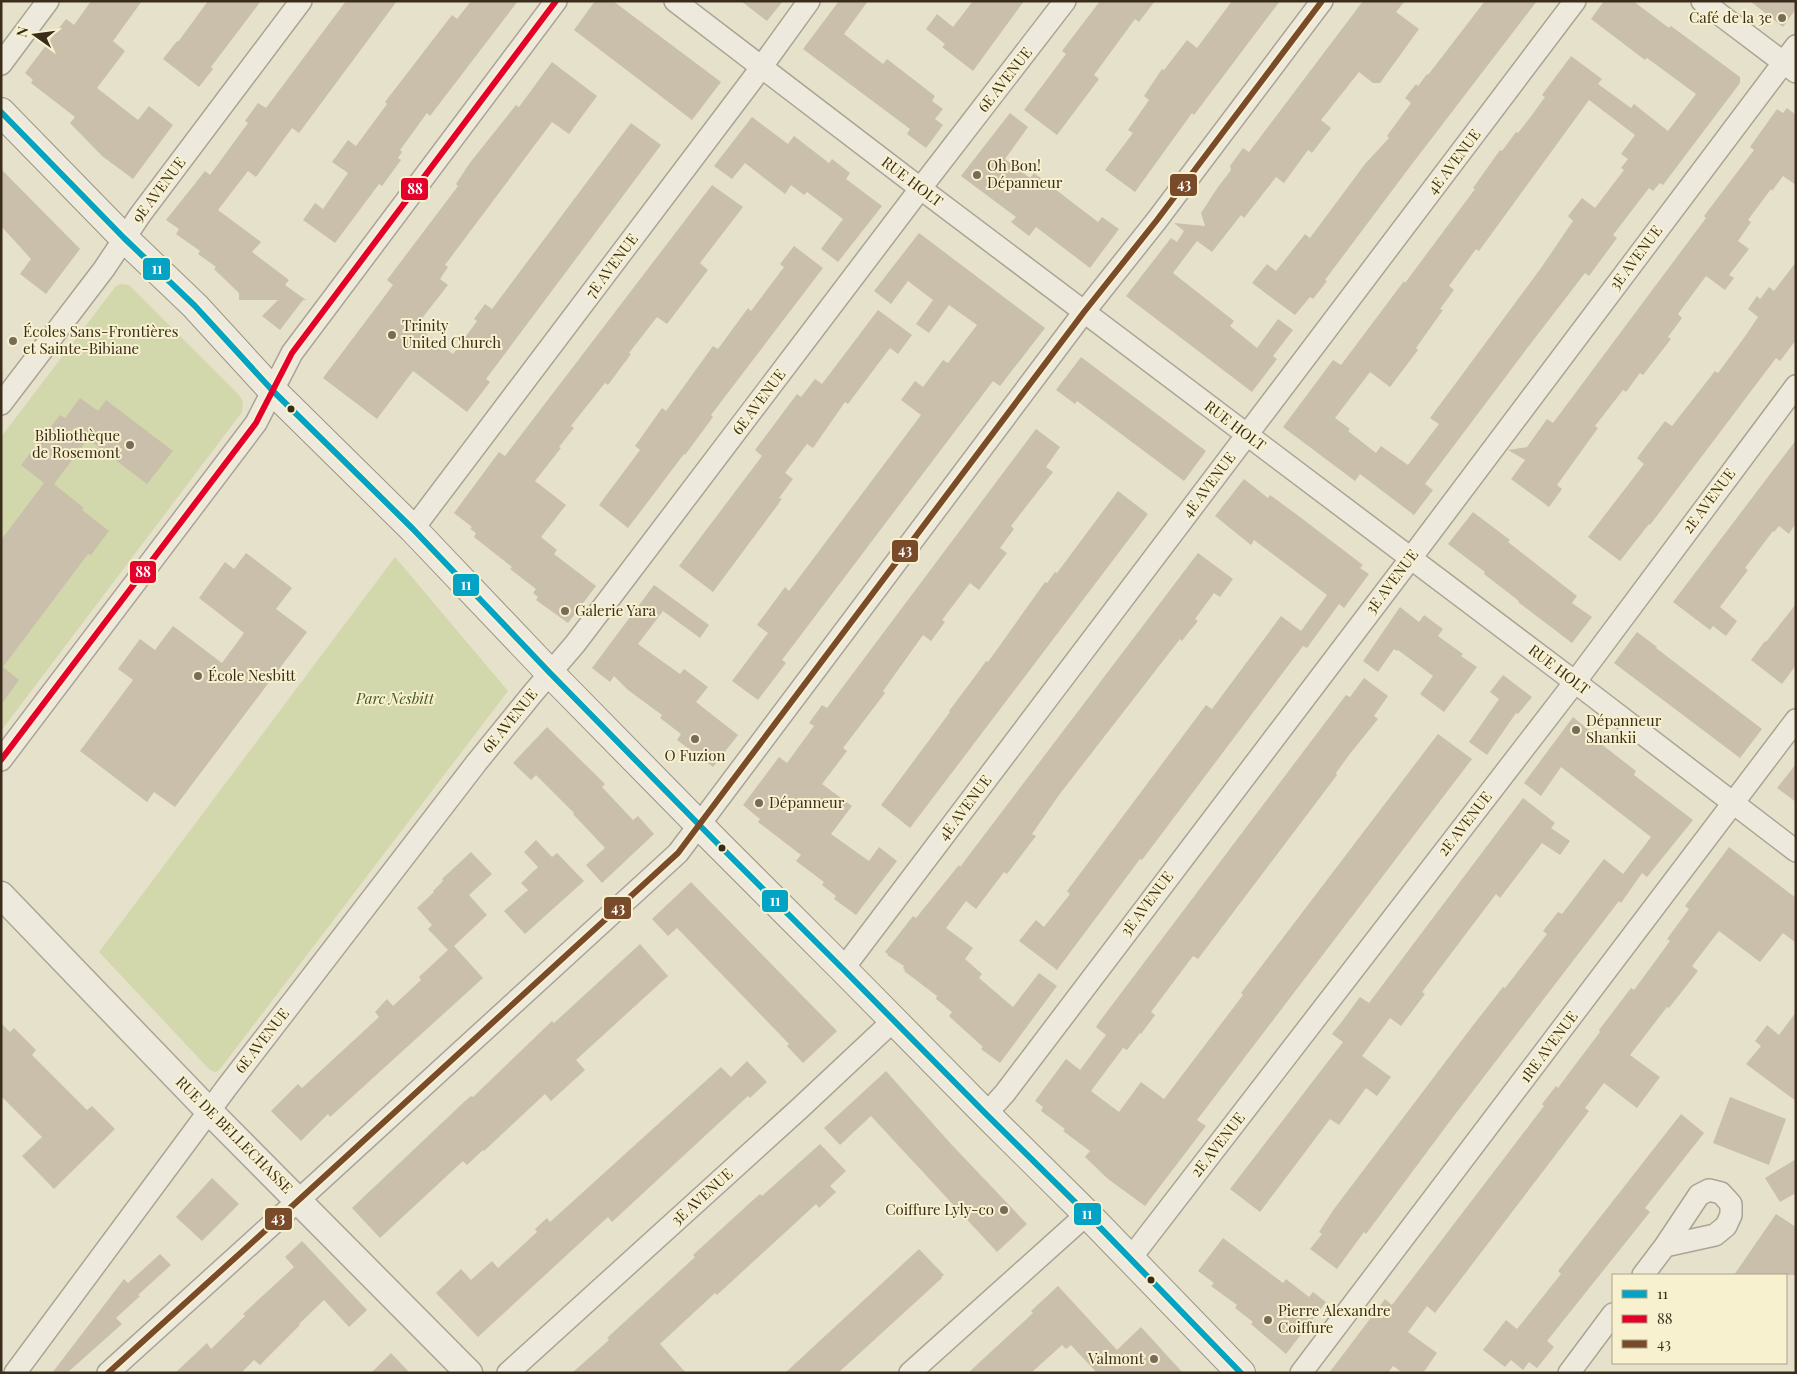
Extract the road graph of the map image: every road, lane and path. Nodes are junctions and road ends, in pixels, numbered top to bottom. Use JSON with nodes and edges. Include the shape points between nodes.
{"nodes":[{"id":1,"x":48,"y":1,"type":"edge"},
{"id":2,"x":301,"y":1,"type":"edge"},
{"id":3,"x":556,"y":1,"type":"edge"},
{"id":4,"x":675,"y":1,"type":"edge"},
{"id":5,"x":809,"y":1,"type":"edge"},
{"id":6,"x":1065,"y":1,"type":"edge"},
{"id":7,"x":1322,"y":1,"type":"edge"},
{"id":8,"x":1575,"y":1,"type":"edge"},
{"id":9,"x":1702,"y":1,"type":"edge"},
{"id":10,"x":1792,"y":60,"type":"edge"},
{"id":11,"x":1,"y":64,"type":"edge"},
{"id":12,"x":762,"y":67,"type":"junction"},
{"id":13,"x":1,"y":112,"type":"edge"},
{"id":14,"x":920,"y":189,"type":"junction"},
{"id":15,"x":124,"y":238,"type":"junction"},
{"id":16,"x":1084,"y":312,"type":"junction"},
{"id":17,"x":1796,"y":386,"type":"edge"},
{"id":18,"x":272,"y":390,"type":"junction"},
{"id":19,"x":1,"y":404,"type":"edge"},
{"id":20,"x":1247,"y":435,"type":"junction"},
{"id":21,"x":413,"y":529,"type":"junction"},
{"id":22,"x":1411,"y":558,"type":"junction"},
{"id":23,"x":550,"y":673,"type":"junction"},
{"id":24,"x":1575,"y":682,"type":"junction"},
{"id":25,"x":1796,"y":720,"type":"edge"},
{"id":26,"x":1,"y":760,"type":"edge"},
{"id":27,"x":1733,"y":803,"type":"junction"},
{"id":28,"x":699,"y":823,"type":"junction"},
{"id":29,"x":1796,"y":851,"type":"edge"},
{"id":30,"x":1,"y":895,"type":"edge"},
{"id":31,"x":844,"y":969,"type":"junction"},
{"id":32,"x":894,"y":1020,"type":"junction"},
{"id":33,"x":209,"y":1110,"type":"junction"},
{"id":34,"x":986,"y":1114,"type":"junction"},
{"id":35,"x":298,"y":1200,"type":"junction"},
{"id":36,"x":1087,"y":1214,"type":"junction"},
{"id":37,"x":1665,"y":1246,"type":"dead end"},
{"id":38,"x":1130,"y":1259,"type":"junction"},
{"id":39,"x":1644,"y":1274,"type":"edge"},
{"id":40,"x":1612,"y":1315,"type":"edge"},
{"id":41,"x":15,"y":1373,"type":"edge"},
{"id":42,"x":108,"y":1373,"type":"edge"},
{"id":43,"x":469,"y":1373,"type":"edge"},
{"id":44,"x":508,"y":1373,"type":"edge"},
{"id":45,"x":910,"y":1373,"type":"edge"},
{"id":46,"x":1241,"y":1373,"type":"edge"},
{"id":47,"x":1301,"y":1373,"type":"edge"},
{"id":48,"x":1569,"y":1373,"type":"edge"}],
"edges":[{"from":1,"to":11,"type":"street"},
{"from":2,"to":15,"type":"street","name":"9E AVENUE"},
{"from":3,"to":18,"type":"street","via":[[292,353]]},
{"from":4,"to":12,"type":"street","name":"RUE HOLT"},
{"from":5,"to":12,"type":"street","name":"7E AVENUE"},
{"from":6,"to":14,"type":"street","name":"6E AVENUE"},
{"from":7,"to":16,"type":"street","via":[[1158,220]]},
{"from":8,"to":20,"type":"street","name":"4E AVENUE"},
{"from":9,"to":10,"type":"street"},
{"from":10,"to":22,"type":"street","name":"3E AVENUE"},
{"from":12,"to":14,"type":"street","name":"RUE HOLT"},
{"from":12,"to":21,"type":"street","name":"7E AVENUE"},
{"from":13,"to":15,"type":"main road"},
{"from":14,"to":16,"type":"street","name":"RUE HOLT"},
{"from":14,"to":23,"type":"street","name":"6E AVENUE"},
{"from":15,"to":18,"type":"main road","via":[[194,306]]},
{"from":15,"to":19,"type":"street","name":"9E AVENUE"},
{"from":16,"to":20,"type":"street","name":"RUE HOLT"},
{"from":16,"to":28,"type":"street"},
{"from":17,"to":24,"type":"street","name":"2E AVENUE"},
{"from":18,"to":21,"type":"main road"},
{"from":18,"to":26,"type":"street","via":[[256,423]]},
{"from":20,"to":22,"type":"street","name":"RUE HOLT"},
{"from":20,"to":31,"type":"street","name":"4E AVENUE"},
{"from":21,"to":23,"type":"main road"},
{"from":22,"to":24,"type":"street","name":"RUE HOLT"},
{"from":22,"to":34,"type":"street","name":"3E AVENUE"},
{"from":23,"to":28,"type":"main road"},
{"from":23,"to":33,"type":"street","name":"6E AVENUE","via":[[477,762]]},
{"from":24,"to":27,"type":"street","name":"RUE HOLT"},
{"from":24,"to":38,"type":"street","name":"2E AVENUE"},
{"from":25,"to":27,"type":"street","name":"1RE AVENUE"},
{"from":27,"to":29,"type":"street","name":"RUE HOLT"},
{"from":27,"to":47,"type":"street","name":"1RE AVENUE"},
{"from":28,"to":31,"type":"main road"},
{"from":28,"to":35,"type":"street","via":[[678,853]]},
{"from":30,"to":33,"type":"street","name":"RUE DE BELLECHASSE"},
{"from":31,"to":32,"type":"main road"},
{"from":32,"to":34,"type":"main road"},
{"from":32,"to":44,"type":"street","name":"3E AVENUE"},
{"from":33,"to":35,"type":"street","name":"RUE DE BELLECHASSE"},
{"from":33,"to":41,"type":"street","name":"6E AVENUE"},
{"from":34,"to":36,"type":"main road"},
{"from":35,"to":42,"type":"street"},
{"from":35,"to":43,"type":"street","name":"RUE DE BELLECHASSE"},
{"from":36,"to":38,"type":"main road"},
{"from":36,"to":45,"type":"street"},
{"from":37,"to":39,"type":"street"},
{"from":38,"to":46,"type":"main road"},
{"from":40,"to":48,"type":"street"}]}
